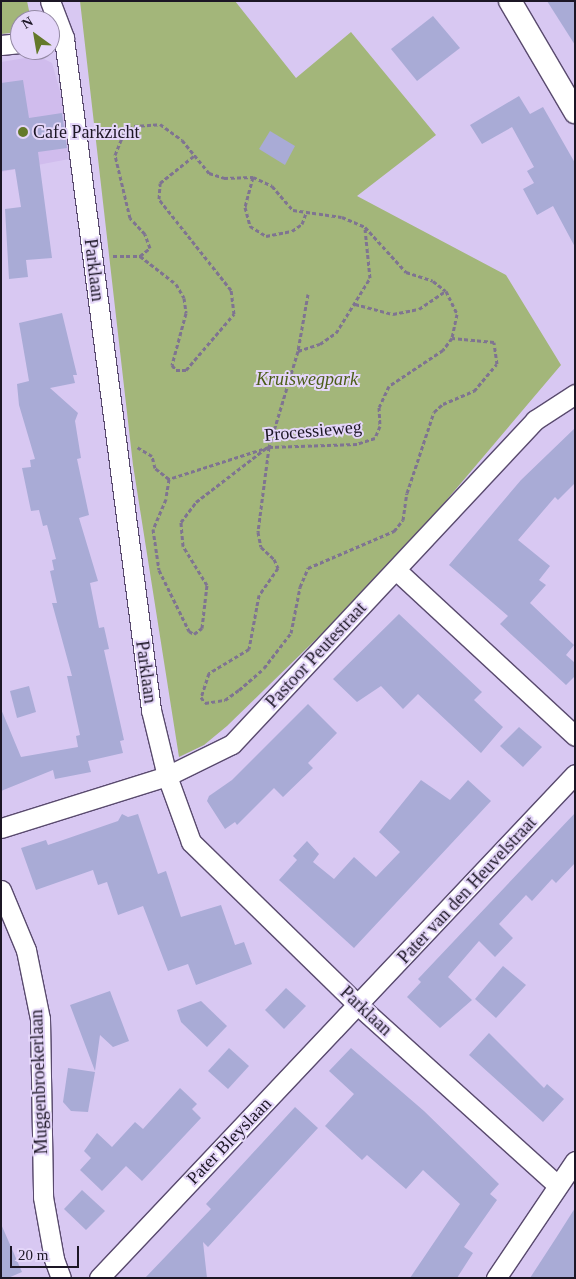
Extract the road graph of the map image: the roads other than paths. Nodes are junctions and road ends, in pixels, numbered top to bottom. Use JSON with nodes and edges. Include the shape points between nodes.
{"nodes":[{"id":1,"x":510,"y":1,"type":"edge"},
{"id":2,"x":60,"y":58,"type":"edge"},
{"id":3,"x":575,"y":112,"type":"edge"},
{"id":4,"x":575,"y":394,"type":"edge"},
{"id":5,"x":396,"y":570,"type":"junction"},
{"id":6,"x":575,"y":736,"type":"edge"},
{"id":7,"x":575,"y":774,"type":"edge"},
{"id":8,"x":167,"y":776,"type":"junction"},
{"id":9,"x":1,"y":828,"type":"edge"},
{"id":10,"x":1,"y":890,"type":"edge"},
{"id":11,"x":358,"y":1005,"type":"junction"},
{"id":12,"x":575,"y":1161,"type":"edge"},
{"id":13,"x":557,"y":1186,"type":"junction"},
{"id":14,"x":61,"y":1278,"type":"edge"},
{"id":15,"x":99,"y":1278,"type":"edge"},
{"id":16,"x":496,"y":1278,"type":"edge"}],
"edges":[{"from":1,"to":3,"type":"street"},
{"from":2,"to":8,"type":"street","name":"Parklaan","via":[[92,256],[151,710]]},
{"from":4,"to":5,"type":"street","name":"Pastoor Peutestraat","via":[[535,420]]},
{"from":5,"to":6,"type":"street"},
{"from":5,"to":8,"type":"street","name":"Pastoor Peutestraat","via":[[232,744]]},
{"from":7,"to":11,"type":"street","name":"Pater van den Heuvelstraat"},
{"from":8,"to":9,"type":"street","name":"Pastoor Peutestraat"},
{"from":8,"to":11,"type":"street","name":"Parklaan","via":[[191,842]]},
{"from":10,"to":14,"type":"street","name":"Muggenbroekerlaan","via":[[26,950],[40,1018],[44,1197],[54,1259]]},
{"from":11,"to":13,"type":"street","name":"Parklaan"},
{"from":11,"to":15,"type":"street","name":"Pater Bleyslaan"},
{"from":12,"to":13,"type":"street"},
{"from":13,"to":16,"type":"street"}]}
